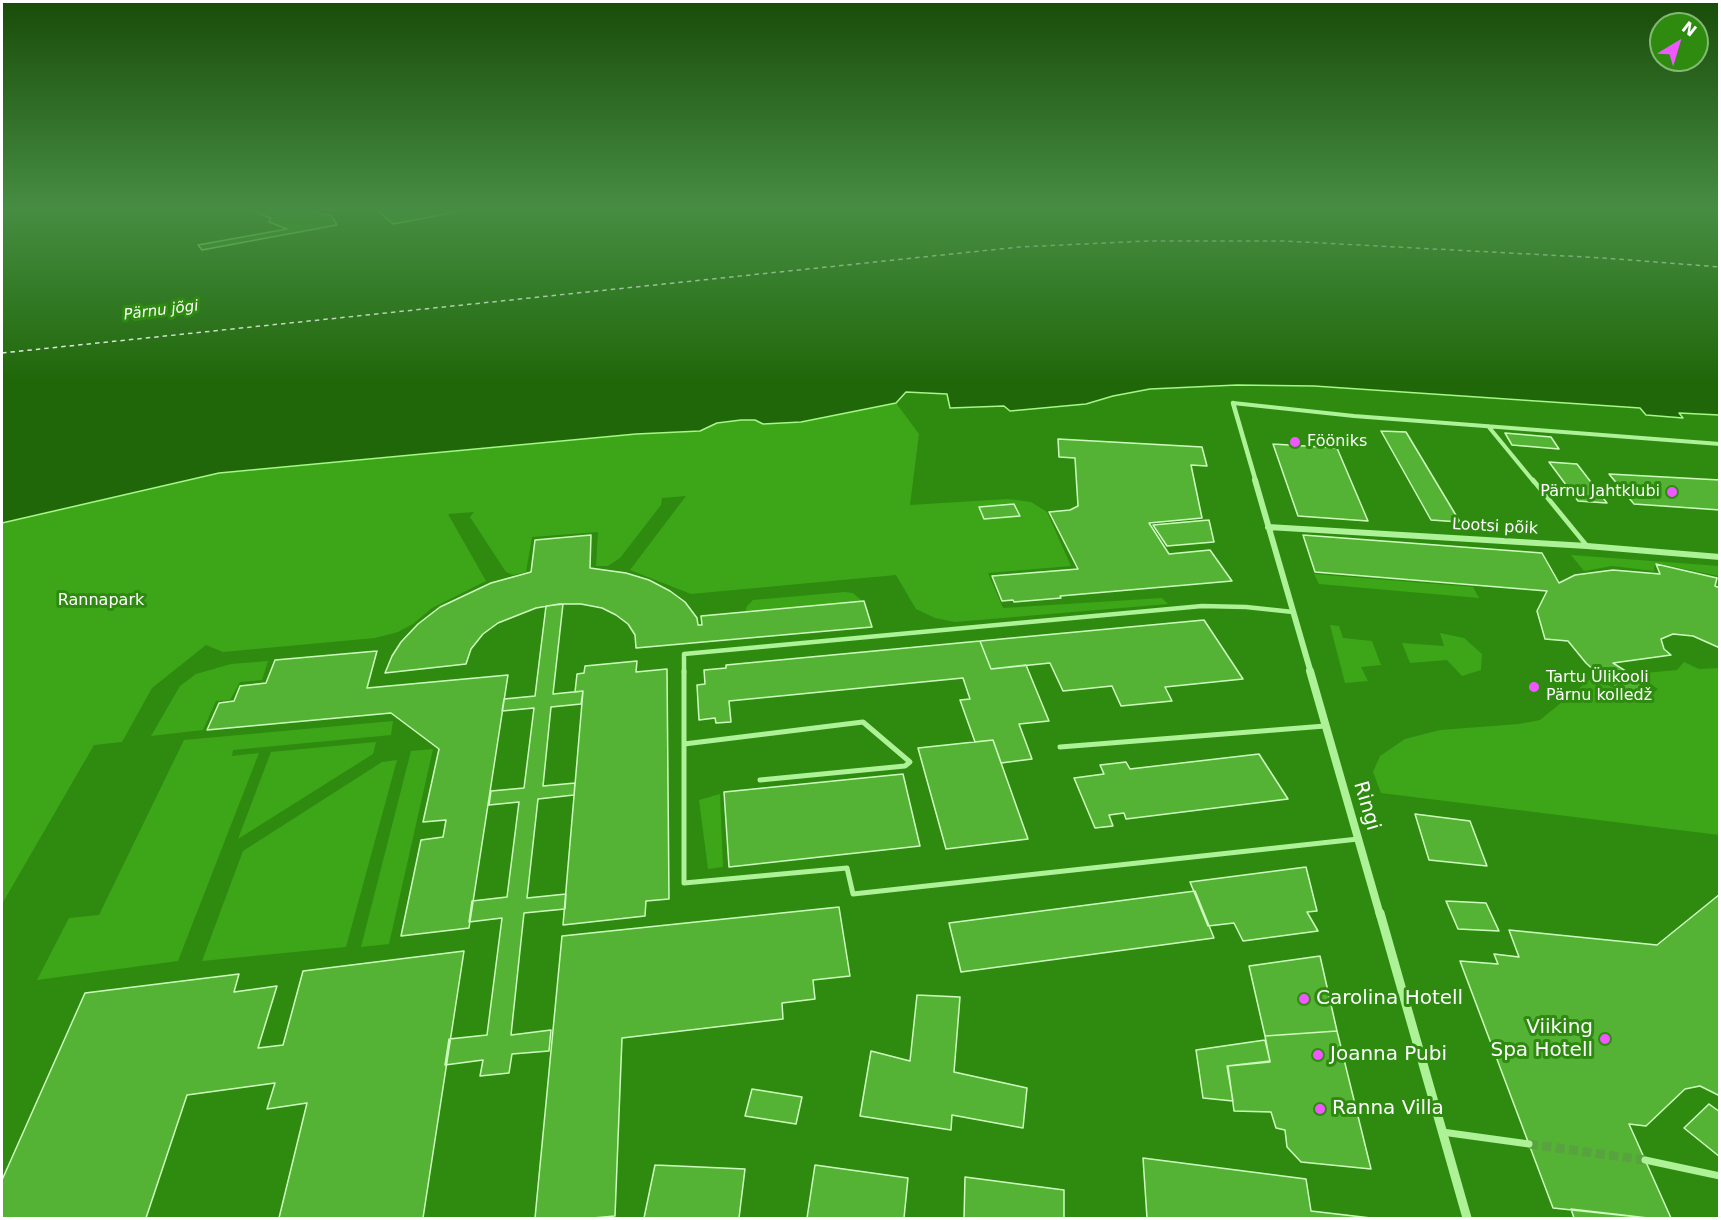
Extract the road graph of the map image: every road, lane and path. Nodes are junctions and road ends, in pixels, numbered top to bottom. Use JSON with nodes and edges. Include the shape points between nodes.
{"nodes":[{"id":1,"x":1233,"y":403,"type":"joint"},
{"id":2,"x":1488,"y":425,"type":"junction"},
{"id":3,"x":1719,"y":444,"type":"edge"},
{"id":4,"x":1268,"y":527,"type":"junction"},
{"id":5,"x":1587,"y":546,"type":"junction"},
{"id":6,"x":1719,"y":557,"type":"edge"},
{"id":7,"x":1293,"y":612,"type":"junction"},
{"id":8,"x":1325,"y":726,"type":"junction"},
{"id":9,"x":684,"y":744,"type":"junction"},
{"id":10,"x":1060,"y":747,"type":"dead end"},
{"id":11,"x":760,"y":780,"type":"dead end"},
{"id":12,"x":1358,"y":839,"type":"junction"},
{"id":13,"x":1442,"y":1132,"type":"junction"},
{"id":14,"x":1529,"y":1144,"type":"tunnel mouth"},
{"id":15,"x":1645,"y":1160,"type":"tunnel mouth"},
{"id":16,"x":1719,"y":1176,"type":"edge"},
{"id":17,"x":1467,"y":1218,"type":"edge"}],
"edges":[{"from":1,"to":2,"type":"lane","via":[[1354,417]]},
{"from":1,"to":4,"type":"street","name":"Ringi"},
{"from":2,"to":3,"type":"lane"},
{"from":2,"to":5,"type":"lane"},
{"from":4,"to":5,"type":"street","name":"Lootsi põik"},
{"from":4,"to":7,"type":"street","name":"Ringi"},
{"from":5,"to":6,"type":"street","name":"Lootsi põik"},
{"from":7,"to":8,"type":"street","name":"Ringi"},
{"from":7,"to":9,"type":"lane","via":[[1202,606],[684,654]]},
{"from":8,"to":10,"type":"lane"},
{"from":8,"to":12,"type":"street","name":"Ringi"},
{"from":9,"to":11,"type":"lane","via":[[863,722],[910,762],[905,766]]},
{"from":9,"to":12,"type":"lane","via":[[684,883],[847,868],[853,894]]},
{"from":12,"to":13,"type":"street","name":"Ringi"},
{"from":13,"to":14,"type":"lane"},
{"from":13,"to":17,"type":"street","name":"Ringi"},
{"from":15,"to":16,"type":"lane"}]}
